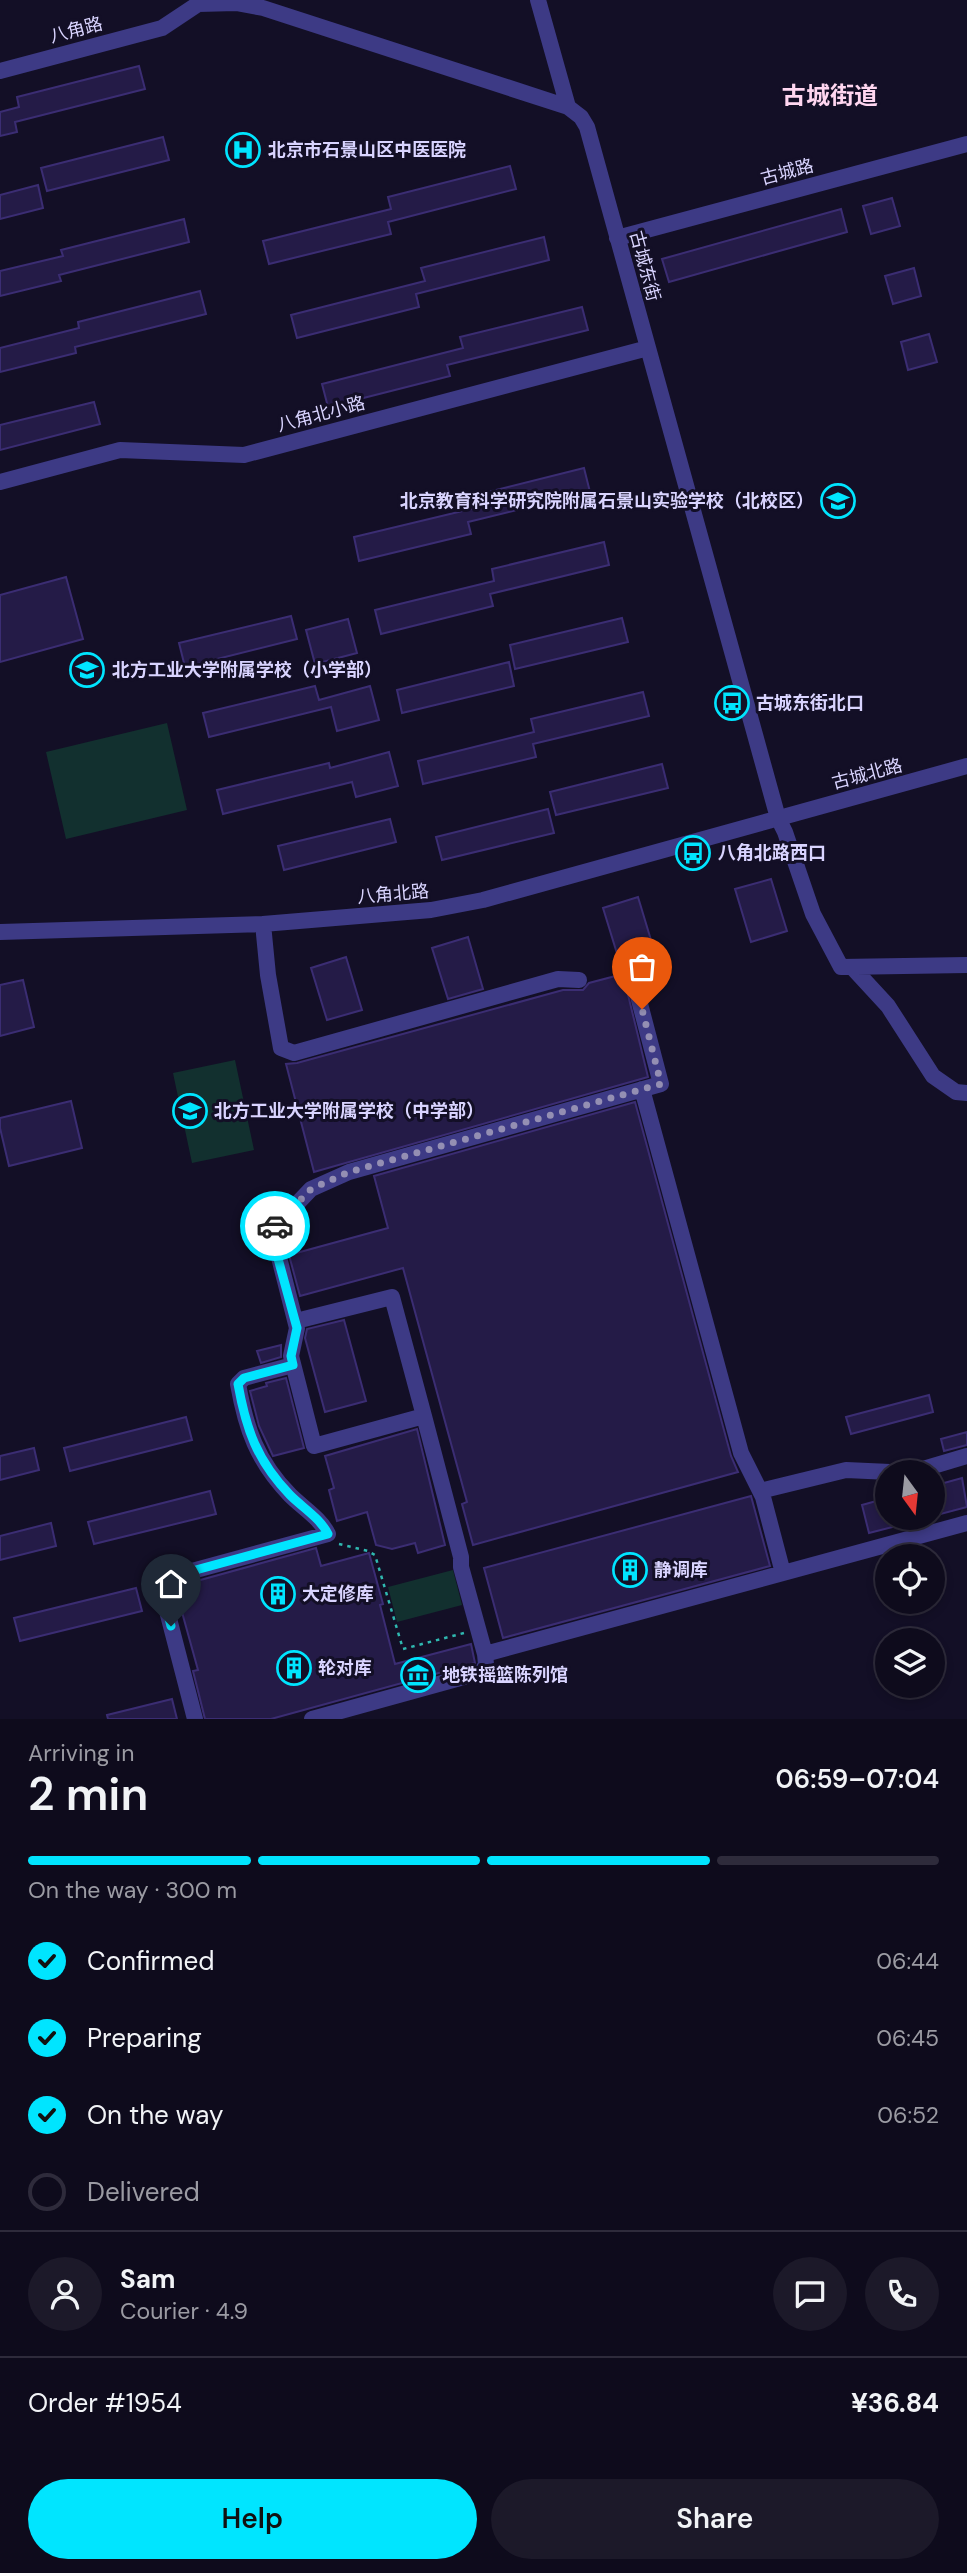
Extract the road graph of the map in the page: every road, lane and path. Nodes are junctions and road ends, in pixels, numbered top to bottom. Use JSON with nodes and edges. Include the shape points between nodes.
{"nodes":[{"id":1,"x":538,"y":0,"type":"edge"},
{"id":2,"x":197,"y":2,"type":"edge"},
{"id":3,"x":0,"y":71,"type":"edge"},
{"id":4,"x":568,"y":107,"type":"junction"},
{"id":5,"x":967,"y":144,"type":"edge"},
{"id":6,"x":617,"y":238,"type":"junction"},
{"id":7,"x":648,"y":348,"type":"junction"},
{"id":8,"x":0,"y":482,"type":"edge"},
{"id":9,"x":967,"y":766,"type":"edge"},
{"id":10,"x":778,"y":818,"type":"junction"},
{"id":11,"x":263,"y":924,"type":"junction"},
{"id":12,"x":0,"y":932,"type":"edge"},
{"id":13,"x":967,"y":965,"type":"edge"},
{"id":14,"x":852,"y":967,"type":"junction"},
{"id":15,"x":634,"y":977,"type":"dead end"},
{"id":16,"x":579,"y":980,"type":"dead end"},
{"id":17,"x":642,"y":1089,"type":"junction"},
{"id":18,"x":967,"y":1093,"type":"edge"},
{"id":19,"x":296,"y":1321,"type":"junction"},
{"id":20,"x":293,"y":1365,"type":"junction"},
{"id":21,"x":424,"y":1416,"type":"junction"},
{"id":22,"x":967,"y":1456,"type":"edge"},
{"id":23,"x":945,"y":1463,"type":"edge"},
{"id":24,"x":875,"y":1471,"type":"edge"},
{"id":25,"x":760,"y":1491,"type":"junction"},
{"id":26,"x":967,"y":1523,"type":"edge"},
{"id":27,"x":324,"y":1537,"type":"junction"},
{"id":28,"x":783,"y":1573,"type":"junction"},
{"id":29,"x":478,"y":1629,"type":"junction"},
{"id":30,"x":485,"y":1654,"type":"junction"},
{"id":31,"x":195,"y":1719,"type":"edge"},
{"id":32,"x":312,"y":1719,"type":"edge"}],
"edges":[{"from":1,"to":4,"type":"street"},
{"from":2,"to":3,"type":"street","name":"八角路","via":[[162,28]]},
{"from":2,"to":4,"type":"street","via":[[263,8]]},
{"from":4,"to":6,"type":"street","name":"古城东街","via":[[587,127]]},
{"from":5,"to":6,"type":"street","name":"古城路"},
{"from":6,"to":7,"type":"street","name":"古城东街"},
{"from":7,"to":8,"type":"street","name":"八角北小路","via":[[244,455],[120,450]]},
{"from":7,"to":10,"type":"street","name":"古城东街"},
{"from":9,"to":10,"type":"street","name":"古城北路"},
{"from":10,"to":11,"type":"street","name":"八角北路","via":[[483,900],[431,910]]},
{"from":10,"to":14,"type":"street","name":"古城东街","via":[[813,914],[841,967]]},
{"from":11,"to":12,"type":"street","name":"八角北路"},
{"from":11,"to":16,"type":"street","via":[[281,1048],[294,1053],[558,979]]},
{"from":13,"to":14,"type":"street"},
{"from":14,"to":18,"type":"street","via":[[888,1006],[933,1076],[956,1092]]},
{"from":15,"to":17,"type":"street","via":[[661,1084]]},
{"from":17,"to":19,"type":"street","via":[[349,1172],[311,1189],[272,1230]]},
{"from":17,"to":25,"type":"street","via":[[741,1453]]},
{"from":19,"to":20,"type":"street"},
{"from":19,"to":21,"type":"street","via":[[392,1297]]},
{"from":20,"to":21,"type":"street","via":[[314,1446]]},
{"from":20,"to":27,"type":"street","via":[[244,1378],[238,1384],[244,1419],[257,1452],[290,1495],[324,1525],[328,1534]]},
{"from":21,"to":29,"type":"street"},
{"from":22,"to":23,"type":"street"},
{"from":24,"to":25,"type":"street","via":[[846,1470]]},
{"from":25,"to":28,"type":"street"},
{"from":26,"to":28,"type":"street"},
{"from":27,"to":29,"type":"path","via":[[374,1555],[403,1649]]},
{"from":27,"to":31,"type":"street","via":[[159,1580]]},
{"from":28,"to":30,"type":"street"},
{"from":29,"to":30,"type":"street"},
{"from":30,"to":32,"type":"street","via":[[482,1672]]}]}
